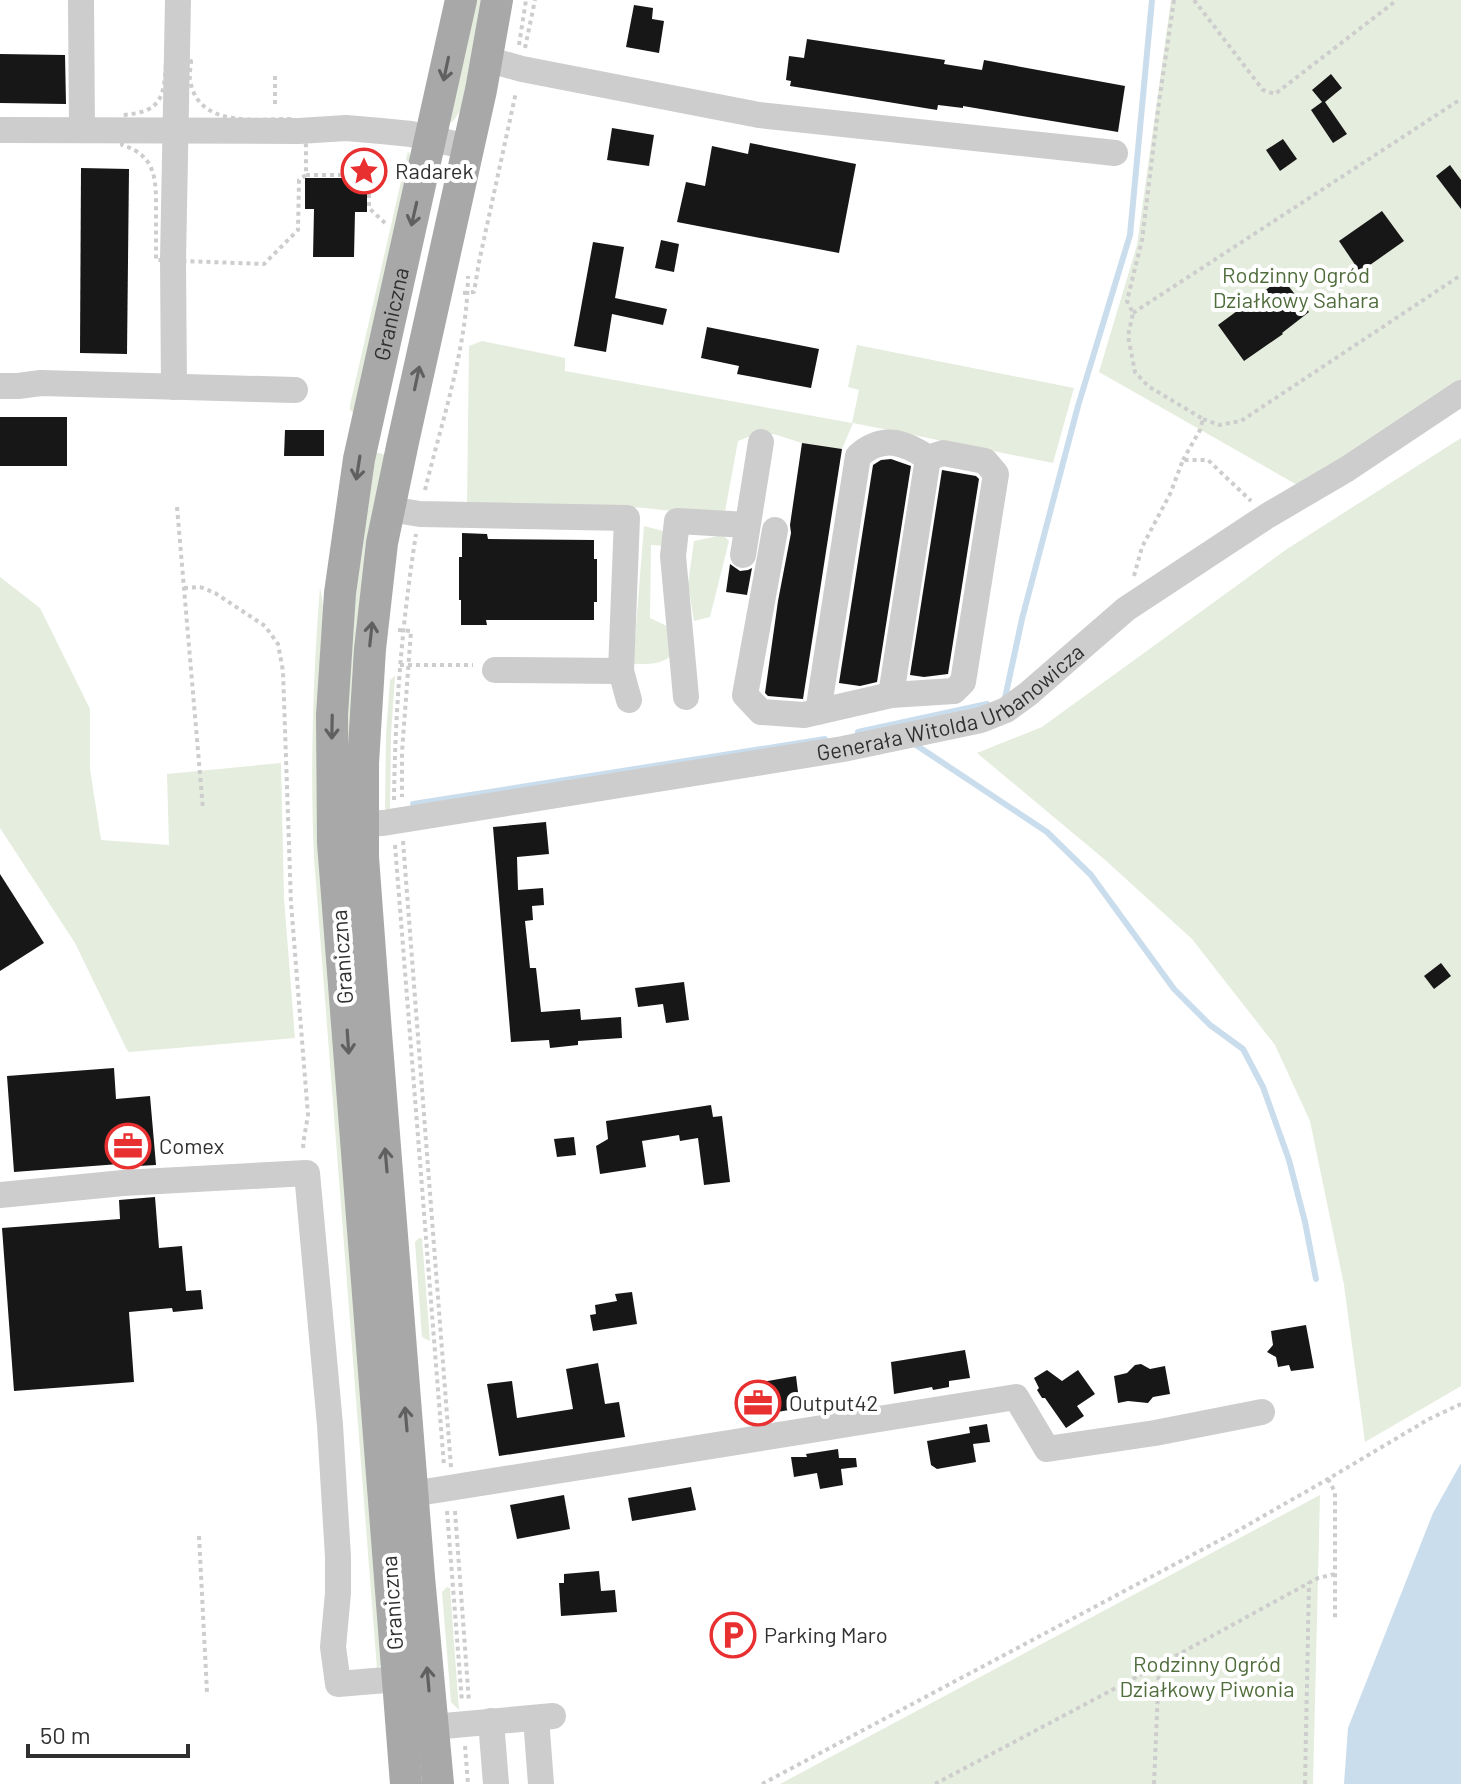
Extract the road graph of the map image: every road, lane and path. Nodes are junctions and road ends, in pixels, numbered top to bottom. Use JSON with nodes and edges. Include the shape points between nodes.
{"nodes":[{"id":1,"x":81,"y":0,"type":"edge"},
{"id":2,"x":178,"y":0,"type":"edge"},
{"id":3,"x":461,"y":0,"type":"edge"},
{"id":4,"x":497,"y":0,"type":"edge"},
{"id":5,"x":526,"y":0,"type":"edge"},
{"id":6,"x":535,"y":0,"type":"edge"},
{"id":7,"x":1174,"y":0,"type":"edge"},
{"id":8,"x":1194,"y":0,"type":"edge"},
{"id":9,"x":1397,"y":0,"type":"edge"},
{"id":10,"x":178,"y":61,"type":"junction"},
{"id":11,"x":508,"y":62,"type":"junction"},
{"id":12,"x":275,"y":76,"type":"dead end"},
{"id":13,"x":1461,"y":99,"type":"edge"},
{"id":14,"x":287,"y":125,"type":"junction"},
{"id":15,"x":0,"y":130,"type":"edge"},
{"id":16,"x":82,"y":130,"type":"junction"},
{"id":17,"x":123,"y":130,"type":"junction"},
{"id":18,"x":176,"y":130,"type":"junction"},
{"id":19,"x":431,"y":138,"type":"junction"},
{"id":20,"x":468,"y":147,"type":"junction"},
{"id":21,"x":1115,"y":153,"type":"dead end"},
{"id":22,"x":387,"y":225,"type":"dead end"},
{"id":23,"x":173,"y":261,"type":"junction"},
{"id":24,"x":468,"y":273,"type":"dead end"},
{"id":25,"x":1461,"y":275,"type":"edge"},
{"id":26,"x":466,"y":293,"type":"junction"},
{"id":27,"x":1133,"y":313,"type":"junction"},
{"id":28,"x":0,"y":386,"type":"edge"},
{"id":29,"x":174,"y":387,"type":"junction"},
{"id":30,"x":295,"y":390,"type":"dead end"},
{"id":31,"x":1461,"y":393,"type":"edge"},
{"id":32,"x":1203,"y":419,"type":"junction"},
{"id":33,"x":761,"y":442,"type":"dead end"},
{"id":34,"x":928,"y":458,"type":"junction"},
{"id":35,"x":1183,"y":460,"type":"junction"},
{"id":36,"x":177,"y":507,"type":"dead end"},
{"id":37,"x":405,"y":512,"type":"junction"},
{"id":38,"x":1267,"y":516,"type":"junction"},
{"id":39,"x":747,"y":525,"type":"junction"},
{"id":40,"x":775,"y":530,"type":"dead end"},
{"id":41,"x":743,"y":555,"type":"dead end"},
{"id":42,"x":184,"y":588,"type":"junction"},
{"id":43,"x":1126,"y":609,"type":"junction"},
{"id":44,"x":402,"y":630,"type":"junction"},
{"id":45,"x":400,"y":665,"type":"junction"},
{"id":46,"x":408,"y":665,"type":"junction"},
{"id":47,"x":495,"y":670,"type":"joint"},
{"id":48,"x":621,"y":671,"type":"junction"},
{"id":49,"x":891,"y":695,"type":"junction"},
{"id":50,"x":686,"y":697,"type":"dead end"},
{"id":51,"x":629,"y":700,"type":"dead end"},
{"id":52,"x":827,"y":710,"type":"junction"},
{"id":53,"x":843,"y":749,"type":"junction"},
{"id":54,"x":203,"y":809,"type":"dead end"},
{"id":55,"x":397,"y":819,"type":"junction"},
{"id":56,"x":362,"y":824,"type":"junction"},
{"id":57,"x":307,"y":1173,"type":"junction"},
{"id":58,"x":0,"y":1195,"type":"edge"},
{"id":59,"x":1461,"y":1404,"type":"edge"},
{"id":60,"x":1262,"y":1412,"type":"dead end"},
{"id":61,"x":1328,"y":1479,"type":"junction"},
{"id":62,"x":448,"y":1487,"type":"junction"},
{"id":63,"x":412,"y":1494,"type":"junction"},
{"id":64,"x":199,"y":1536,"type":"dead end"},
{"id":65,"x":1335,"y":1574,"type":"junction"},
{"id":66,"x":1309,"y":1582,"type":"junction"},
{"id":67,"x":1335,"y":1619,"type":"dead end"},
{"id":68,"x":1159,"y":1665,"type":"junction"},
{"id":69,"x":398,"y":1679,"type":"junction"},
{"id":70,"x":207,"y":1692,"type":"dead end"},
{"id":71,"x":472,"y":1723,"type":"junction"},
{"id":72,"x":433,"y":1727,"type":"junction"},
{"id":73,"x":406,"y":1784,"type":"edge"},
{"id":74,"x":438,"y":1784,"type":"edge"},
{"id":75,"x":468,"y":1784,"type":"edge"},
{"id":76,"x":496,"y":1784,"type":"edge"},
{"id":77,"x":541,"y":1784,"type":"edge"},
{"id":78,"x":762,"y":1784,"type":"edge"},
{"id":79,"x":935,"y":1784,"type":"edge"},
{"id":80,"x":1154,"y":1784,"type":"edge"},
{"id":81,"x":1305,"y":1784,"type":"edge"}],
"edges":[{"from":1,"to":16,"type":"street"},
{"from":2,"to":10,"type":"street"},
{"from":3,"to":19,"type":"main road","name":"Graniczna","one_way":true},
{"from":4,"to":11,"type":"main road","name":"Graniczna"},
{"from":5,"to":11,"type":"path"},
{"from":6,"to":11,"type":"path"},
{"from":7,"to":27,"type":"path","via":[[1142,240],[1127,301]]},
{"from":8,"to":9,"type":"path","via":[[1263,90],[1275,94]]},
{"from":10,"to":14,"type":"path","via":[[191,61],[190,80],[211,113]]},
{"from":10,"to":17,"type":"path","via":[[166,61],[159,100],[142,113],[123,115]]},
{"from":10,"to":18,"type":"street"},
{"from":11,"to":20,"type":"main road","name":"Graniczna"},
{"from":11,"to":21,"type":"street","via":[[759,115]]},
{"from":11,"to":26,"type":"path","via":[[474,292]]},
{"from":12,"to":14,"type":"path"},
{"from":13,"to":27,"type":"path"},
{"from":14,"to":18,"type":"street"},
{"from":14,"to":19,"type":"street"},
{"from":15,"to":16,"type":"street"},
{"from":16,"to":17,"type":"street"},
{"from":17,"to":18,"type":"street"},
{"from":17,"to":23,"type":"path","via":[[122,145],[144,157],[156,180],[156,260]]},
{"from":18,"to":23,"type":"street"},
{"from":19,"to":20,"type":"street"},
{"from":19,"to":69,"type":"main road","name":"Graniczna","one_way":true,"via":[[359,459],[340,593],[332,715],[333,843]]},
{"from":37,"to":20,"type":"main road","name":"Graniczna","one_way":true},
{"from":22,"to":23,"type":"path","via":[[369,208],[369,175],[306,175],[299,180],[298,230],[264,264]]},
{"from":23,"to":29,"type":"street"},
{"from":24,"to":26,"type":"path"},
{"from":25,"to":32,"type":"path","via":[[1241,421],[1219,425]]},
{"from":26,"to":37,"type":"path","via":[[455,369]]},
{"from":27,"to":32,"type":"path","via":[[1128,336],[1135,372],[1148,386]]},
{"from":28,"to":29,"type":"street"},
{"from":29,"to":30,"type":"street"},
{"from":31,"to":38,"type":"street","name":"Generała Witolda Urbanowicza"},
{"from":32,"to":35,"type":"path"},
{"from":33,"to":39,"type":"street"},
{"from":34,"to":49,"type":"street"},
{"from":34,"to":49,"type":"street","via":[[943,453],[985,461],[996,474],[963,682],[954,691]]},
{"from":34,"to":52,"type":"street","via":[[913,447],[884,442],[858,456]]},
{"from":35,"to":38,"type":"path","via":[[1208,460]]},
{"from":35,"to":43,"type":"path","via":[[1142,547]]},
{"from":36,"to":42,"type":"path"},
{"from":37,"to":44,"type":"path","via":[[409,577]]},
{"from":37,"to":48,"type":"street","via":[[627,518]]},
{"from":56,"to":37,"type":"main road","name":"Graniczna","one_way":true,"via":[[369,660],[382,543]]},
{"from":38,"to":43,"type":"street","name":"Generała Witolda Urbanowicza"},
{"from":39,"to":41,"type":"street"},
{"from":39,"to":50,"type":"street","via":[[677,521],[673,556]]},
{"from":40,"to":52,"type":"street","via":[[745,695],[761,712],[804,715]]},
{"from":42,"to":54,"type":"path"},
{"from":42,"to":57,"type":"path","via":[[215,593],[265,626],[278,644],[308,1115],[303,1144]]},
{"from":43,"to":53,"type":"street","name":"Generała Witolda Urbanowicza","via":[[1006,710]]},
{"from":44,"to":45,"type":"path"},
{"from":44,"to":46,"type":"path","via":[[411,631]]},
{"from":45,"to":46,"type":"path"},
{"from":45,"to":55,"type":"path"},
{"from":46,"to":47,"type":"path","via":[[483,665]]},
{"from":46,"to":55,"type":"path"},
{"from":47,"to":48,"type":"street"},
{"from":48,"to":51,"type":"street"},
{"from":49,"to":52,"type":"street"},
{"from":52,"to":53,"type":"street"},
{"from":53,"to":55,"type":"street","name":"Generała Witolda Urbanowicza"},
{"from":55,"to":56,"type":"street","name":"Generała Witolda Urbanowicza"},
{"from":55,"to":62,"type":"path"},
{"from":55,"to":62,"type":"path"},
{"from":63,"to":56,"type":"main road","name":"Graniczna","one_way":true},
{"from":57,"to":58,"type":"street"},
{"from":57,"to":69,"type":"street","via":[[338,1542],[333,1647],[338,1684]]},
{"from":59,"to":61,"type":"path"},
{"from":60,"to":62,"type":"street","via":[[1047,1449],[1016,1397]]},
{"from":61,"to":65,"type":"path","via":[[1335,1492]]},
{"from":61,"to":78,"type":"path"},
{"from":62,"to":63,"type":"street"},
{"from":62,"to":71,"type":"path"},
{"from":62,"to":71,"type":"path"},
{"from":72,"to":63,"type":"main road","name":"Graniczna","one_way":true},
{"from":64,"to":70,"type":"path"},
{"from":65,"to":66,"type":"path"},
{"from":65,"to":67,"type":"path"},
{"from":66,"to":68,"type":"path"},
{"from":66,"to":81,"type":"path"},
{"from":68,"to":79,"type":"path"},
{"from":68,"to":80,"type":"path"},
{"from":69,"to":73,"type":"main road","name":"Graniczna"},
{"from":71,"to":72,"type":"street"},
{"from":71,"to":75,"type":"path"},
{"from":71,"to":76,"type":"street"},
{"from":71,"to":77,"type":"street","via":[[544,1717]]},
{"from":72,"to":74,"type":"main road","name":"Graniczna"}]}
